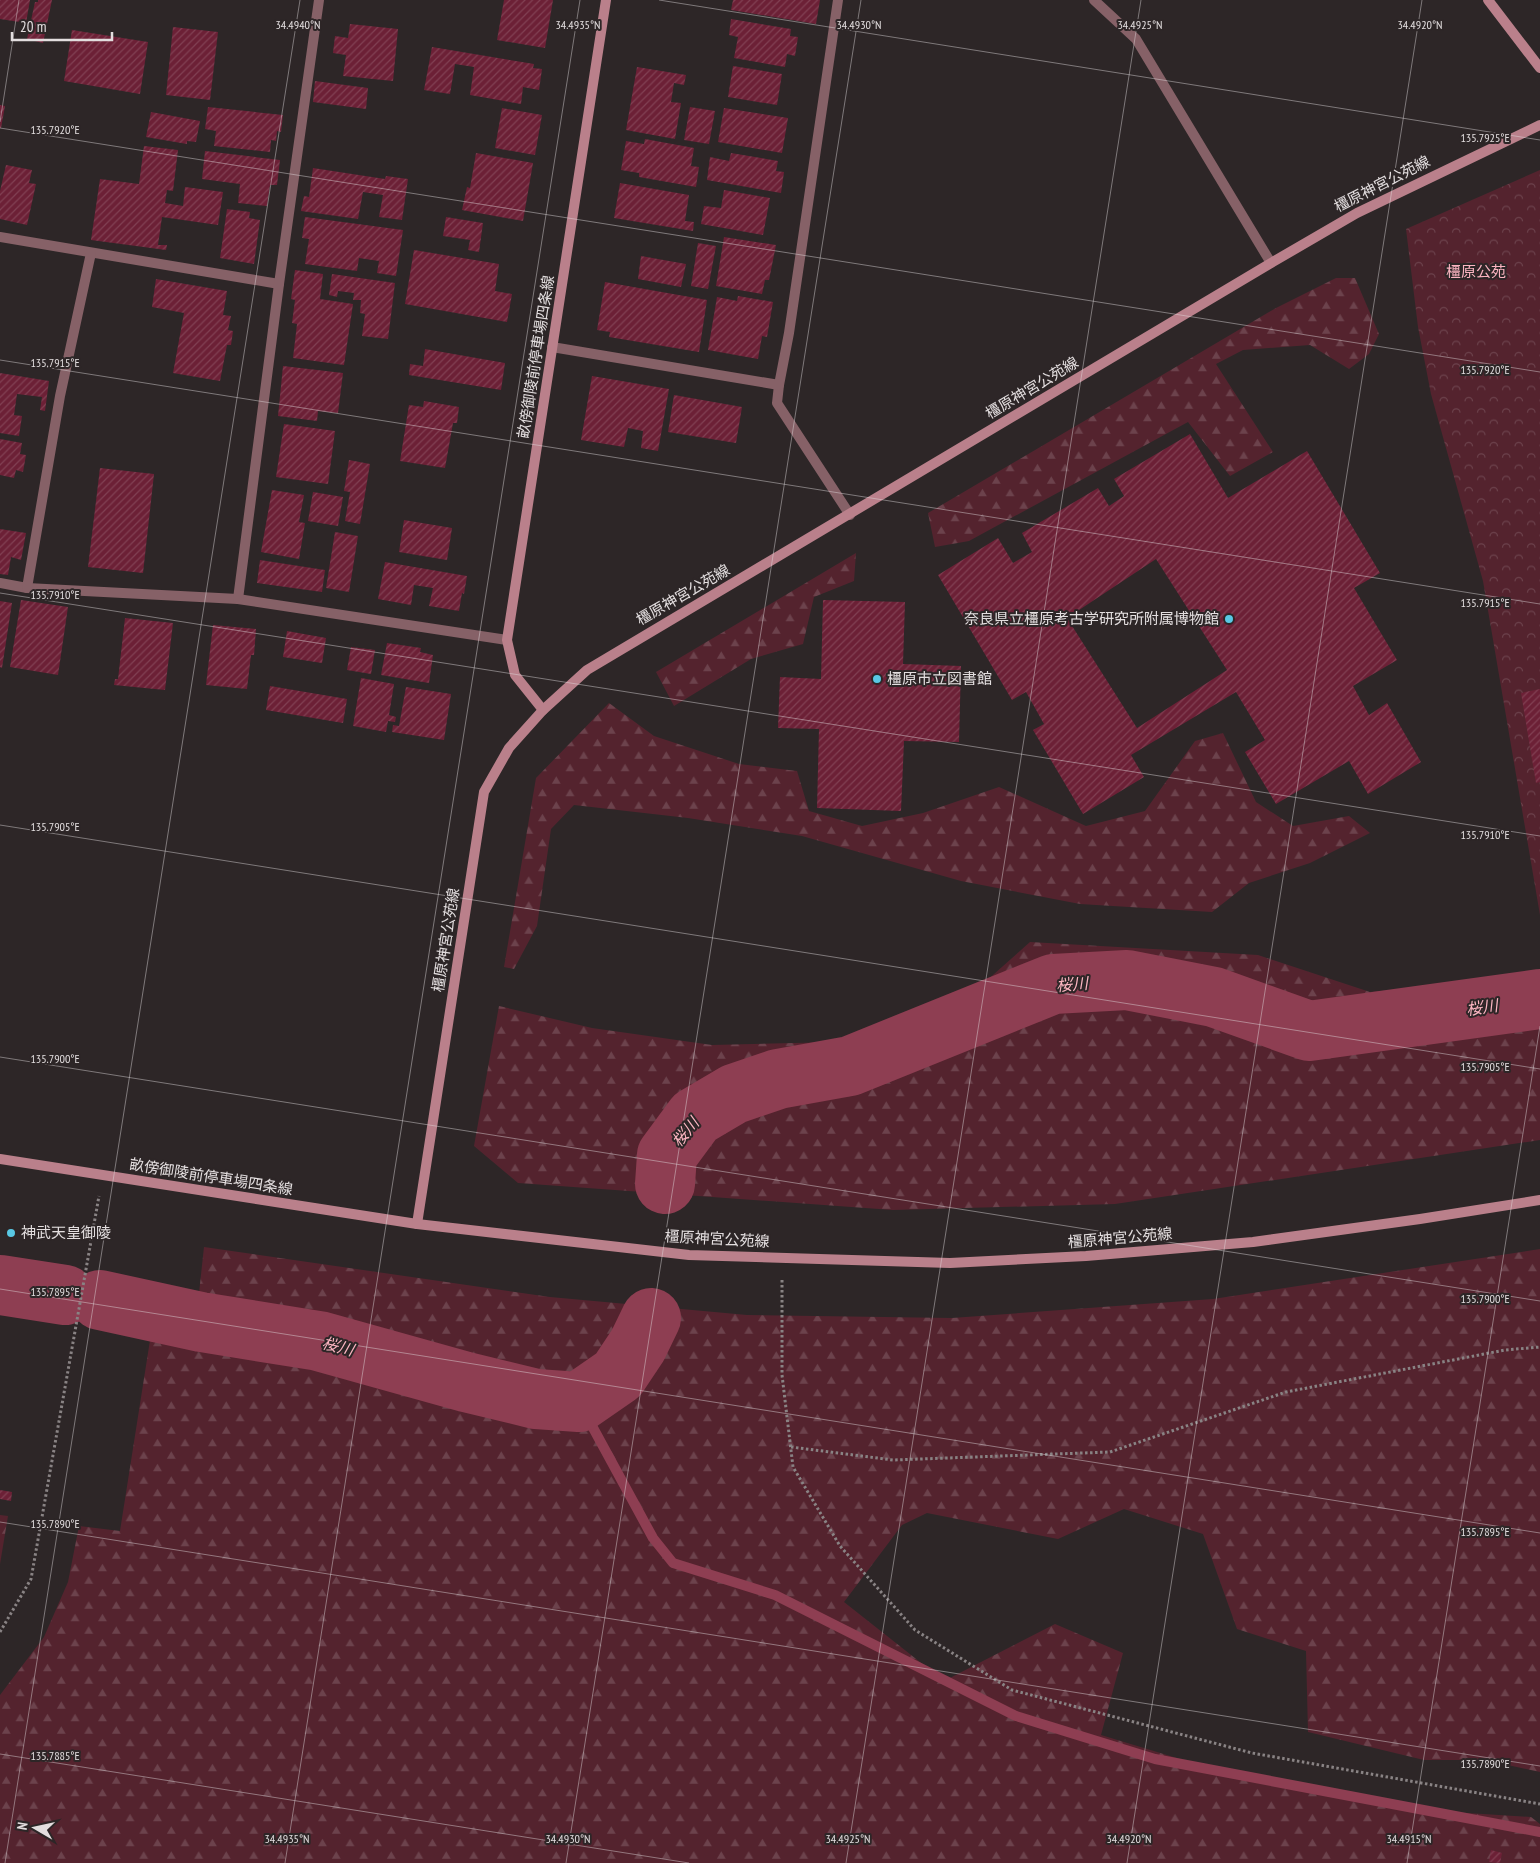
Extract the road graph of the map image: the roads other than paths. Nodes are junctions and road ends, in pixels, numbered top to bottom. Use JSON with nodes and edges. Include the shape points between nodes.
{"nodes":[{"id":1,"x":318,"y":0,"type":"edge"},
{"id":2,"x":606,"y":0,"type":"edge"},
{"id":3,"x":838,"y":0,"type":"edge"},
{"id":4,"x":1094,"y":0,"type":"edge"},
{"id":5,"x":1488,"y":0,"type":"edge"},
{"id":6,"x":1540,"y":68,"type":"edge"},
{"id":7,"x":1540,"y":125,"type":"edge"},
{"id":8,"x":0,"y":237,"type":"edge"},
{"id":9,"x":91,"y":254,"type":"junction"},
{"id":10,"x":1271,"y":263,"type":"junction"},
{"id":11,"x":278,"y":284,"type":"junction"},
{"id":12,"x":552,"y":347,"type":"junction"},
{"id":13,"x":779,"y":385,"type":"junction"},
{"id":14,"x":850,"y":515,"type":"junction"},
{"id":15,"x":0,"y":584,"type":"edge"},
{"id":16,"x":27,"y":588,"type":"junction"},
{"id":17,"x":238,"y":598,"type":"junction"},
{"id":18,"x":507,"y":640,"type":"junction"},
{"id":19,"x":543,"y":710,"type":"junction"},
{"id":20,"x":0,"y":1159,"type":"edge"},
{"id":21,"x":1540,"y":1200,"type":"edge"},
{"id":22,"x":418,"y":1224,"type":"junction"}],
"edges":[{"from":1,"to":11,"type":"street"},
{"from":2,"to":12,"type":"main road","name":"畝傍御陵前停車場四条線"},
{"from":3,"to":13,"type":"street"},
{"from":4,"to":10,"type":"street","via":[[1136,39]]},
{"from":5,"to":6,"type":"main road"},
{"from":7,"to":10,"type":"main road","name":"橿原神宮公苑線","via":[[1357,213]]},
{"from":8,"to":9,"type":"street"},
{"from":9,"to":11,"type":"street"},
{"from":9,"to":16,"type":"street","via":[[60,396]]},
{"from":10,"to":14,"type":"main road","name":"橿原神宮公苑線"},
{"from":11,"to":17,"type":"street"},
{"from":12,"to":13,"type":"street"},
{"from":12,"to":18,"type":"main road","name":"畝傍御陵前停車場四条線"},
{"from":13,"to":14,"type":"street","via":[[778,403]]},
{"from":14,"to":19,"type":"main road","name":"橿原神宮公苑線","via":[[586,670]]},
{"from":15,"to":16,"type":"street"},
{"from":16,"to":17,"type":"street"},
{"from":17,"to":18,"type":"street"},
{"from":18,"to":19,"type":"main road","name":"畝傍御陵前停車場四条線","via":[[515,676]]},
{"from":19,"to":22,"type":"main road","name":"橿原神宮公苑線","via":[[508,748],[484,792]]},
{"from":20,"to":22,"type":"main road","name":"畝傍御陵前停車場四条線"},
{"from":21,"to":22,"type":"main road","name":"橿原神宮公苑線","via":[[1253,1242],[950,1263],[688,1255]]}]}
